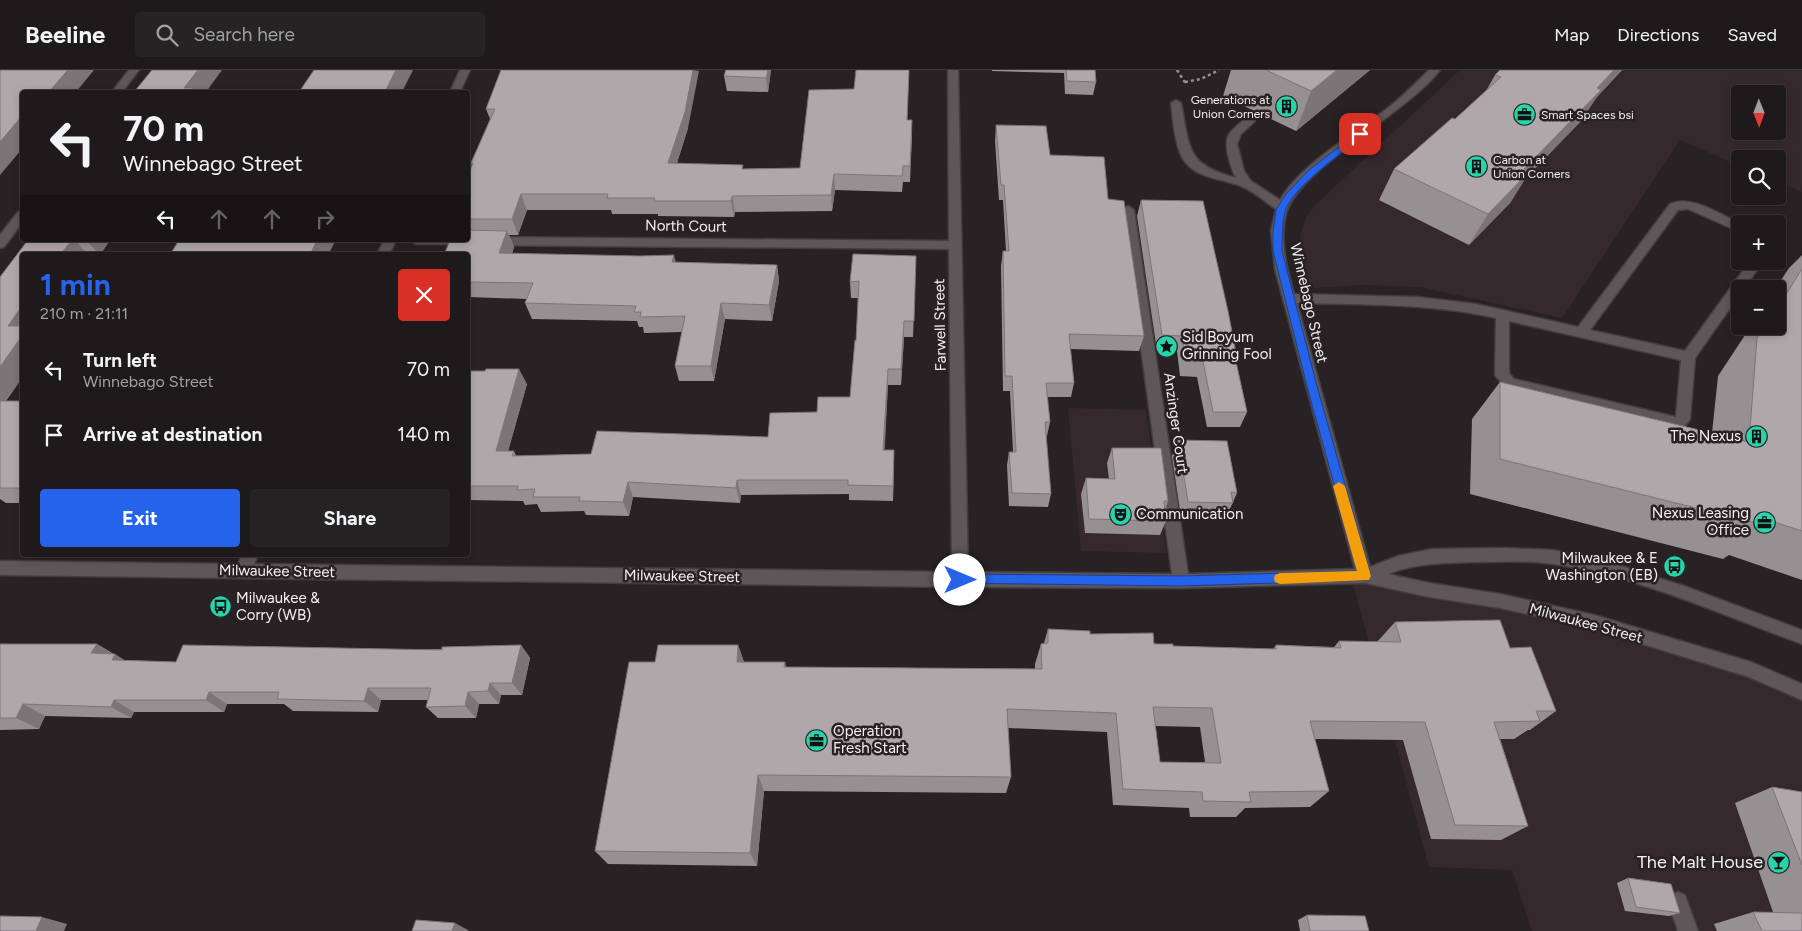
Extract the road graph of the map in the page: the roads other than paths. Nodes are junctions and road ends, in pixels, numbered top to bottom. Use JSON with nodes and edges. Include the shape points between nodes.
{"nodes":[{"id":1,"x":134,"y":70,"type":"edge"},
{"id":2,"x":465,"y":70,"type":"edge"},
{"id":3,"x":953,"y":70,"type":"edge"},
{"id":4,"x":1435,"y":70,"type":"edge"},
{"id":5,"x":119,"y":90,"type":"edge"},
{"id":6,"x":456,"y":90,"type":"edge"},
{"id":7,"x":1176,"y":103,"type":"dead end"},
{"id":8,"x":1249,"y":121,"type":"dead end"},
{"id":9,"x":1248,"y":184,"type":"junction"},
{"id":10,"x":1282,"y":208,"type":"junction"},
{"id":11,"x":1128,"y":210,"type":"dead end"},
{"id":12,"x":20,"y":218,"type":"edge"},
{"id":13,"x":1731,"y":224,"type":"edge"},
{"id":14,"x":470,"y":241,"type":"edge"},
{"id":15,"x":0,"y":244,"type":"edge"},
{"id":16,"x":955,"y":245,"type":"junction"},
{"id":17,"x":1751,"y":270,"type":"edge"},
{"id":18,"x":1289,"y":298,"type":"junction"},
{"id":19,"x":1503,"y":315,"type":"junction"},
{"id":20,"x":1581,"y":333,"type":"junction"},
{"id":21,"x":1688,"y":357,"type":"junction"},
{"id":22,"x":249,"y":557,"type":"edge"},
{"id":23,"x":0,"y":568,"type":"edge"},
{"id":24,"x":243,"y":571,"type":"junction"},
{"id":25,"x":1365,"y":576,"type":"junction"},
{"id":26,"x":960,"y":580,"type":"junction"},
{"id":27,"x":1181,"y":581,"type":"junction"},
{"id":28,"x":1802,"y":637,"type":"edge"},
{"id":29,"x":1802,"y":692,"type":"edge"},
{"id":30,"x":1678,"y":902,"type":"edge"},
{"id":31,"x":1688,"y":931,"type":"edge"}],
"edges":[{"from":1,"to":5,"type":"street"},
{"from":2,"to":6,"type":"street"},
{"from":3,"to":16,"type":"street","name":"Farwell Street"},
{"from":4,"to":10,"type":"street","name":"Winnebago Street","via":[[1401,102],[1312,172]]},
{"from":7,"to":9,"type":"street","via":[[1187,154],[1194,163],[1222,177]]},
{"from":8,"to":9,"type":"street","via":[[1236,132],[1231,144],[1238,171]]},
{"from":9,"to":10,"type":"street"},
{"from":10,"to":18,"type":"street","name":"Winnebago Street","via":[[1278,251]]},
{"from":11,"to":27,"type":"street","name":"Anzinger Court"},
{"from":12,"to":15,"type":"street"},
{"from":13,"to":20,"type":"street","via":[[1691,206],[1680,204],[1674,208]]},
{"from":14,"to":16,"type":"street","name":"North Court"},
{"from":16,"to":26,"type":"street","name":"Farwell Street"},
{"from":17,"to":21,"type":"street"},
{"from":18,"to":19,"type":"street","via":[[1416,302]]},
{"from":18,"to":25,"type":"street","name":"Winnebago Street"},
{"from":19,"to":20,"type":"street"},
{"from":19,"to":21,"type":"street","via":[[1502,375],[1510,382],[1671,423],[1680,423],[1683,419]]},
{"from":20,"to":21,"type":"street"},
{"from":22,"to":24,"type":"street"},
{"from":23,"to":24,"type":"street","name":"Milwaukee Street"},
{"from":24,"to":26,"type":"street","name":"Milwaukee Street"},
{"from":25,"to":27,"type":"street","name":"Milwaukee Street"},
{"from":25,"to":28,"type":"street","name":"Milwaukee Street","via":[[1398,563],[1432,556],[1552,557],[1602,566]]},
{"from":25,"to":29,"type":"street","name":"Milwaukee Street","via":[[1594,622],[1751,670]]},
{"from":26,"to":27,"type":"street","name":"Milwaukee Street"},
{"from":30,"to":31,"type":"street"}]}
